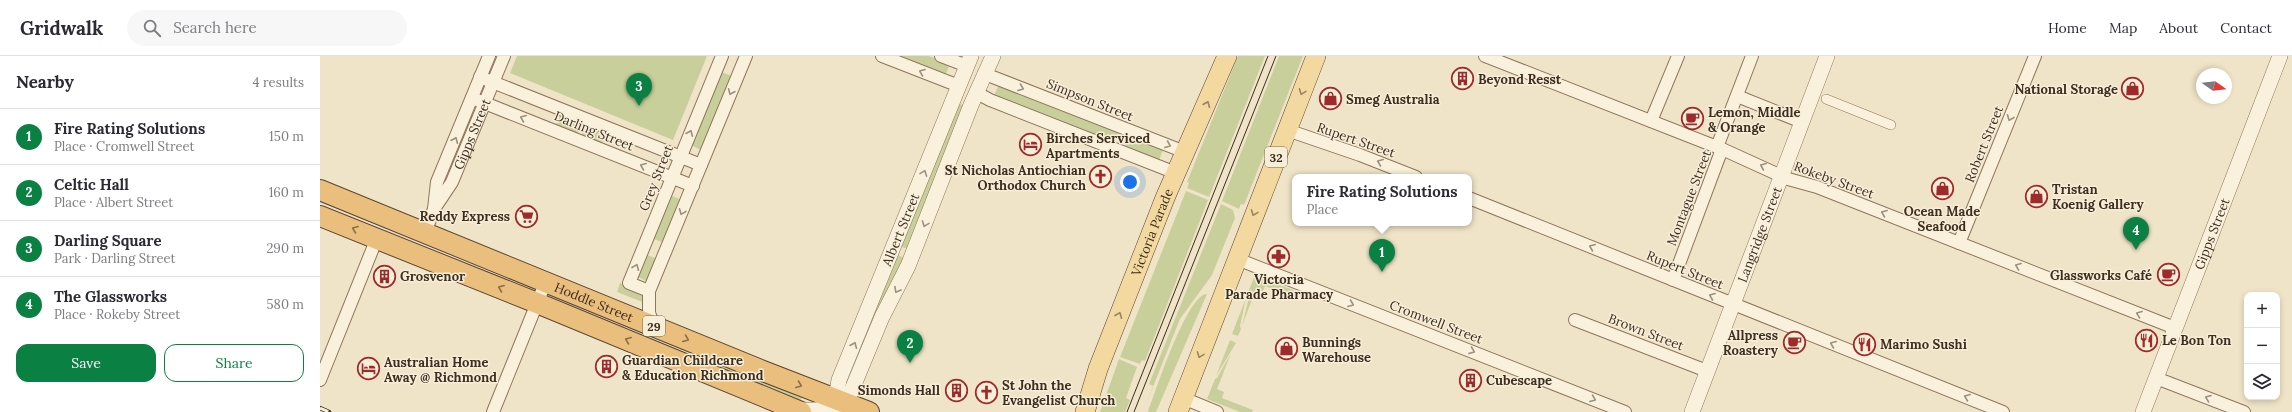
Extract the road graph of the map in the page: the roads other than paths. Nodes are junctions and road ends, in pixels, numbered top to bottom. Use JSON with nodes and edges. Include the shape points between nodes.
{"nodes":[{"id":1,"x":504,"y":56,"type":"edge"},
{"id":2,"x":746,"y":56,"type":"edge"},
{"id":3,"x":882,"y":56,"type":"edge"},
{"id":4,"x":941,"y":56,"type":"edge"},
{"id":5,"x":993,"y":56,"type":"edge"},
{"id":6,"x":1227,"y":56,"type":"edge"},
{"id":7,"x":1316,"y":56,"type":"edge"},
{"id":8,"x":1485,"y":56,"type":"edge"},
{"id":9,"x":1678,"y":56,"type":"edge"},
{"id":10,"x":1752,"y":56,"type":"edge"},
{"id":11,"x":1827,"y":56,"type":"edge"},
{"id":12,"x":2035,"y":56,"type":"edge"},
{"id":13,"x":2280,"y":56,"type":"edge"},
{"id":14,"x":488,"y":59,"type":"edge"},
{"id":15,"x":720,"y":60,"type":"edge"},
{"id":16,"x":969,"y":61,"type":"edge"},
{"id":17,"x":499,"y":68,"type":"junction"},
{"id":18,"x":739,"y":72,"type":"junction"},
{"id":19,"x":984,"y":74,"type":"junction"},
{"id":20,"x":480,"y":77,"type":"junction"},
{"id":21,"x":493,"y":82,"type":"junction"},
{"id":22,"x":959,"y":86,"type":"junction"},
{"id":23,"x":977,"y":93,"type":"junction"},
{"id":24,"x":1737,"y":96,"type":"junction"},
{"id":25,"x":472,"y":98,"type":"junction"},
{"id":26,"x":1826,"y":99,"type":"dead end"},
{"id":27,"x":484,"y":103,"type":"junction"},
{"id":28,"x":1651,"y":121,"type":"junction"},
{"id":29,"x":1802,"y":122,"type":"junction"},
{"id":30,"x":1891,"y":125,"type":"dead end"},
{"id":31,"x":1287,"y":130,"type":"junction"},
{"id":32,"x":1720,"y":148,"type":"junction"},
{"id":33,"x":1185,"y":152,"type":"junction"},
{"id":34,"x":680,"y":156,"type":"junction"},
{"id":35,"x":701,"y":165,"type":"junction"},
{"id":36,"x":1176,"y":173,"type":"junction"},
{"id":37,"x":1408,"y":174,"type":"edge"},
{"id":38,"x":1781,"y":175,"type":"junction"},
{"id":39,"x":440,"y":176,"type":"junction"},
{"id":40,"x":671,"y":178,"type":"junction"},
{"id":41,"x":452,"y":182,"type":"junction"},
{"id":42,"x":693,"y":186,"type":"junction"},
{"id":43,"x":320,"y":190,"type":"edge"},
{"id":44,"x":1472,"y":199,"type":"edge"},
{"id":45,"x":434,"y":209,"type":"junction"},
{"id":46,"x":320,"y":216,"type":"edge"},
{"id":47,"x":425,"y":232,"type":"junction"},
{"id":48,"x":377,"y":238,"type":"junction"},
{"id":49,"x":1959,"y":243,"type":"junction"},
{"id":50,"x":894,"y":249,"type":"junction"},
{"id":51,"x":912,"y":256,"type":"junction"},
{"id":52,"x":1236,"y":259,"type":"junction"},
{"id":53,"x":1673,"y":280,"type":"junction"},
{"id":54,"x":546,"y":281,"type":"junction"},
{"id":55,"x":649,"y":291,"type":"junction"},
{"id":56,"x":538,"y":303,"type":"junction"},
{"id":57,"x":1732,"y":304,"type":"junction"},
{"id":58,"x":1575,"y":320,"type":"dead end"},
{"id":59,"x":654,"y":326,"type":"junction"},
{"id":60,"x":2175,"y":328,"type":"junction"},
{"id":61,"x":1098,"y":370,"type":"junction"},
{"id":62,"x":1707,"y":371,"type":"junction"},
{"id":63,"x":859,"y":372,"type":"junction"},
{"id":64,"x":2156,"y":378,"type":"junction"},
{"id":65,"x":320,"y":380,"type":"edge"},
{"id":66,"x":839,"y":404,"type":"edge"},
{"id":67,"x":1180,"y":405,"type":"edge"},
{"id":68,"x":797,"y":410,"type":"edge"},
{"id":69,"x":866,"y":411,"type":"edge"},
{"id":70,"x":493,"y":412,"type":"edge"},
{"id":71,"x":1076,"y":412,"type":"edge"},
{"id":72,"x":1085,"y":412,"type":"edge"},
{"id":73,"x":1218,"y":412,"type":"edge"},
{"id":74,"x":1626,"y":412,"type":"edge"},
{"id":75,"x":1692,"y":412,"type":"edge"},
{"id":76,"x":2003,"y":412,"type":"edge"},
{"id":77,"x":2143,"y":412,"type":"edge"},
{"id":78,"x":2244,"y":412,"type":"edge"}],
"edges":[{"from":1,"to":17,"type":"street","name":"Gipps Street"},
{"from":2,"to":18,"type":"street"},
{"from":22,"to":3,"type":"street","one_way":true},
{"from":4,"to":16,"type":"street"},
{"from":5,"to":19,"type":"street","name":"Albert Street"},
{"from":33,"to":6,"type":"main road","name":"Victoria Parade","one_way":true},
{"from":7,"to":31,"type":"main road","number":"32","one_way":true},
{"from":8,"to":28,"type":"street","name":"Rokeby Street"},
{"from":9,"to":28,"type":"street"},
{"from":10,"to":24,"type":"street","name":"Montague Street"},
{"from":11,"to":29,"type":"street","name":"Langridge Street"},
{"from":12,"to":49,"type":"street","name":"Robert Street","one_way":true},
{"from":13,"to":60,"type":"street","name":"Gipps Street"},
{"from":14,"to":17,"type":"street"},
{"from":14,"to":20,"type":"street","name":"Gipps Street"},
{"from":15,"to":18,"type":"street","name":"Grey Street"},
{"from":34,"to":15,"type":"street","name":"Grey Street","one_way":true},
{"from":16,"to":19,"type":"street"},
{"from":16,"to":22,"type":"street","name":"Albert Street"},
{"from":17,"to":21,"type":"street","name":"Gipps Street"},
{"from":18,"to":35,"type":"street","one_way":true},
{"from":19,"to":23,"type":"street","name":"Albert Street"},
{"from":19,"to":33,"type":"street","name":"Simpson Street","one_way":true},
{"from":20,"to":21,"type":"street","name":"Darling Street"},
{"from":20,"to":25,"type":"street","name":"Gipps Street"},
{"from":21,"to":27,"type":"street","name":"Gipps Street"},
{"from":21,"to":34,"type":"street","name":"Darling Street"},
{"from":22,"to":23,"type":"street"},
{"from":50,"to":22,"type":"street","name":"Albert Street","one_way":true},
{"from":23,"to":36,"type":"street"},
{"from":23,"to":51,"type":"street","name":"Albert Street","one_way":true},
{"from":24,"to":29,"type":"street"},
{"from":24,"to":32,"type":"street","name":"Montague Street"},
{"from":25,"to":27,"type":"street","name":"Darling Street"},
{"from":39,"to":25,"type":"street","name":"Gipps Street","one_way":true},
{"from":26,"to":30,"type":"street"},
{"from":40,"to":27,"type":"street","name":"Darling Street","one_way":true},
{"from":27,"to":41,"type":"street","name":"Gipps Street"},
{"from":28,"to":32,"type":"street","name":"Rokeby Street"},
{"from":29,"to":38,"type":"street","name":"Langridge Street"},
{"from":37,"to":31,"type":"street","name":"Rupert Street","one_way":true},
{"from":31,"to":52,"type":"main road","number":"32","one_way":true},
{"from":38,"to":32,"type":"street","name":"Rokeby Street","one_way":true},
{"from":32,"to":53,"type":"street","name":"Montague Street"},
{"from":33,"to":36,"type":"main road","name":"Victoria Parade"},
{"from":34,"to":35,"type":"street","name":"Darling Street"},
{"from":34,"to":40,"type":"street","name":"Grey Street"},
{"from":35,"to":42,"type":"street"},
{"from":61,"to":36,"type":"main road","name":"Victoria Parade","one_way":true},
{"from":49,"to":38,"type":"street","name":"Rokeby Street","one_way":true},
{"from":38,"to":57,"type":"street","name":"Langridge Street"},
{"from":39,"to":41,"type":"street"},
{"from":39,"to":45,"type":"street","name":"Gipps Street"},
{"from":40,"to":42,"type":"street","name":"Darling Street"},
{"from":55,"to":40,"type":"street","name":"Grey Street","one_way":true,"via":[[629,283]]},
{"from":41,"to":45,"type":"street","name":"Gipps Street"},
{"from":42,"to":55,"type":"street","one_way":true},
{"from":43,"to":47,"type":"highway","name":"Hoddle Street","number":"29"},
{"from":53,"to":44,"type":"street","name":"Rupert Street","one_way":true},
{"from":45,"to":47,"type":"street","name":"Gipps Street"},
{"from":48,"to":46,"type":"highway","name":"Hoddle Street","number":"29","one_way":true},
{"from":47,"to":54,"type":"highway","name":"Hoddle Street","number":"29"},
{"from":56,"to":48,"type":"highway","name":"Hoddle Street","number":"29","one_way":true},
{"from":48,"to":65,"type":"street"},
{"from":60,"to":49,"type":"street","name":"Rokeby Street","one_way":true},
{"from":50,"to":51,"type":"street"},
{"from":66,"to":50,"type":"street","name":"Albert Street","one_way":true,"via":[[840,380]]},
{"from":51,"to":63,"type":"street","name":"Albert Street","one_way":true},
{"from":52,"to":67,"type":"main road","number":"32","one_way":true},
{"from":52,"to":74,"type":"street","name":"Cromwell Street","one_way":true},
{"from":57,"to":53,"type":"street","name":"Rupert Street","one_way":true},
{"from":54,"to":56,"type":"street"},
{"from":54,"to":59,"type":"highway","name":"Hoddle Street","number":"29"},
{"from":55,"to":59,"type":"street","via":[[649,313]]},
{"from":68,"to":56,"type":"highway","name":"Hoddle Street","number":"29","one_way":true},
{"from":56,"to":70,"type":"street"},
{"from":57,"to":62,"type":"street","name":"Langridge Street"},
{"from":76,"to":57,"type":"street","name":"Rupert Street","one_way":true},
{"from":58,"to":62,"type":"street","name":"Brown Street"},
{"from":59,"to":66,"type":"highway","name":"Hoddle Street","number":"29","one_way":true},
{"from":60,"to":64,"type":"street","name":"Gipps Street"},
{"from":61,"to":71,"type":"main road"},
{"from":61,"to":72,"type":"main road","name":"Victoria Parade"},
{"from":62,"to":75,"type":"street","name":"Langridge Street"},
{"from":63,"to":66,"type":"street","name":"Albert Street","via":[[851,392]]},
{"from":63,"to":69,"type":"street","name":"Albert Street","via":[[858,391]]},
{"from":64,"to":77,"type":"street","name":"Gipps Street"},
{"from":78,"to":64,"type":"street","one_way":true},
{"from":66,"to":68,"type":"street","via":[[820,409]]},
{"from":66,"to":69,"type":"highway","name":"Hoddle Street","number":"29"},
{"from":67,"to":73,"type":"street"}]}
